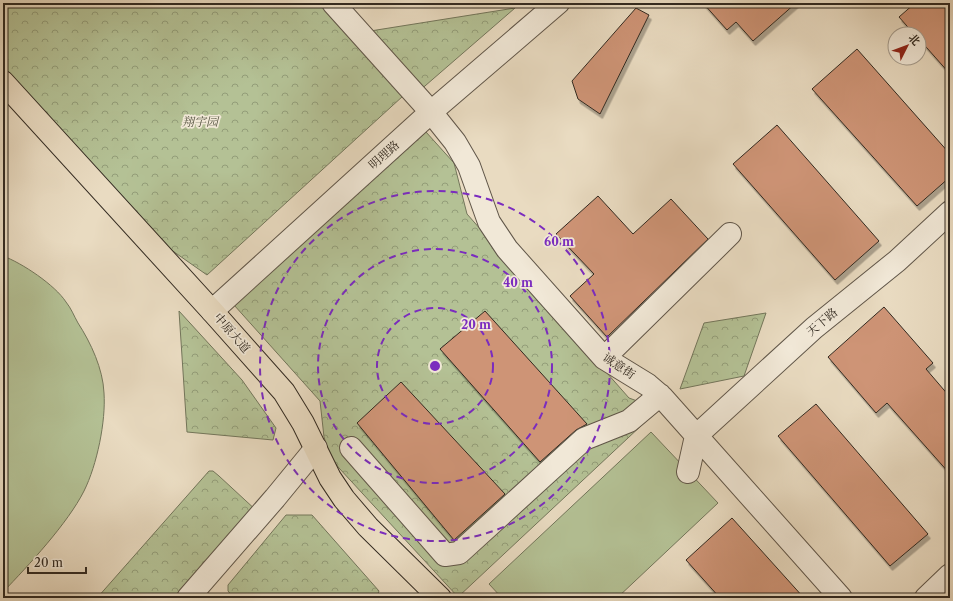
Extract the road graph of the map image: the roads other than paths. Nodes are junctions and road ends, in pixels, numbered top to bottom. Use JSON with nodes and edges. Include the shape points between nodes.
{"nodes":[{"id":1,"x":333,"y":3,"type":"edge"},
{"id":2,"x":558,"y":3,"type":"edge"},
{"id":3,"x":3,"y":82,"type":"edge"},
{"id":4,"x":431,"y":112,"type":"junction"},
{"id":5,"x":950,"y":212,"type":"edge"},
{"id":6,"x":730,"y":234,"type":"dead end"},
{"id":7,"x":212,"y":310,"type":"junction"},
{"id":8,"x":604,"y":358,"type":"junction"},
{"id":9,"x":660,"y":395,"type":"junction"},
{"id":10,"x":696,"y":436,"type":"junction"},
{"id":11,"x":316,"y":448,"type":"junction"},
{"id":12,"x":351,"y":448,"type":"dead end"},
{"id":13,"x":688,"y":472,"type":"dead end"},
{"id":14,"x":950,"y":575,"type":"edge"},
{"id":15,"x":188,"y":598,"type":"edge"},
{"id":16,"x":440,"y":598,"type":"edge"},
{"id":17,"x":841,"y":598,"type":"edge"},
{"id":18,"x":926,"y":598,"type":"edge"}],
"edges":[{"from":1,"to":4,"type":"street","name":"诚意街"},
{"from":2,"to":4,"type":"street","name":"明理路"},
{"from":3,"to":7,"type":"main road","name":"中原大道"},
{"from":4,"to":7,"type":"street","name":"明理路"},
{"from":4,"to":8,"type":"street","name":"诚意街","via":[[464,155],[484,212],[495,233]]},
{"from":5,"to":10,"type":"street","name":"天下路","via":[[897,261],[814,328]]},
{"from":6,"to":8,"type":"street"},
{"from":7,"to":11,"type":"main road","name":"中原大道","via":[[284,392]]},
{"from":8,"to":9,"type":"street","name":"诚意街"},
{"from":9,"to":10,"type":"street","name":"诚意街"},
{"from":9,"to":12,"type":"street","via":[[629,421],[584,439],[459,553],[445,555]]},
{"from":10,"to":13,"type":"street"},
{"from":10,"to":17,"type":"street","name":"诚意街"},
{"from":11,"to":15,"type":"street"},
{"from":11,"to":16,"type":"main road","name":"中原大道","via":[[330,478],[350,507]]},
{"from":14,"to":18,"type":"street"}]}
